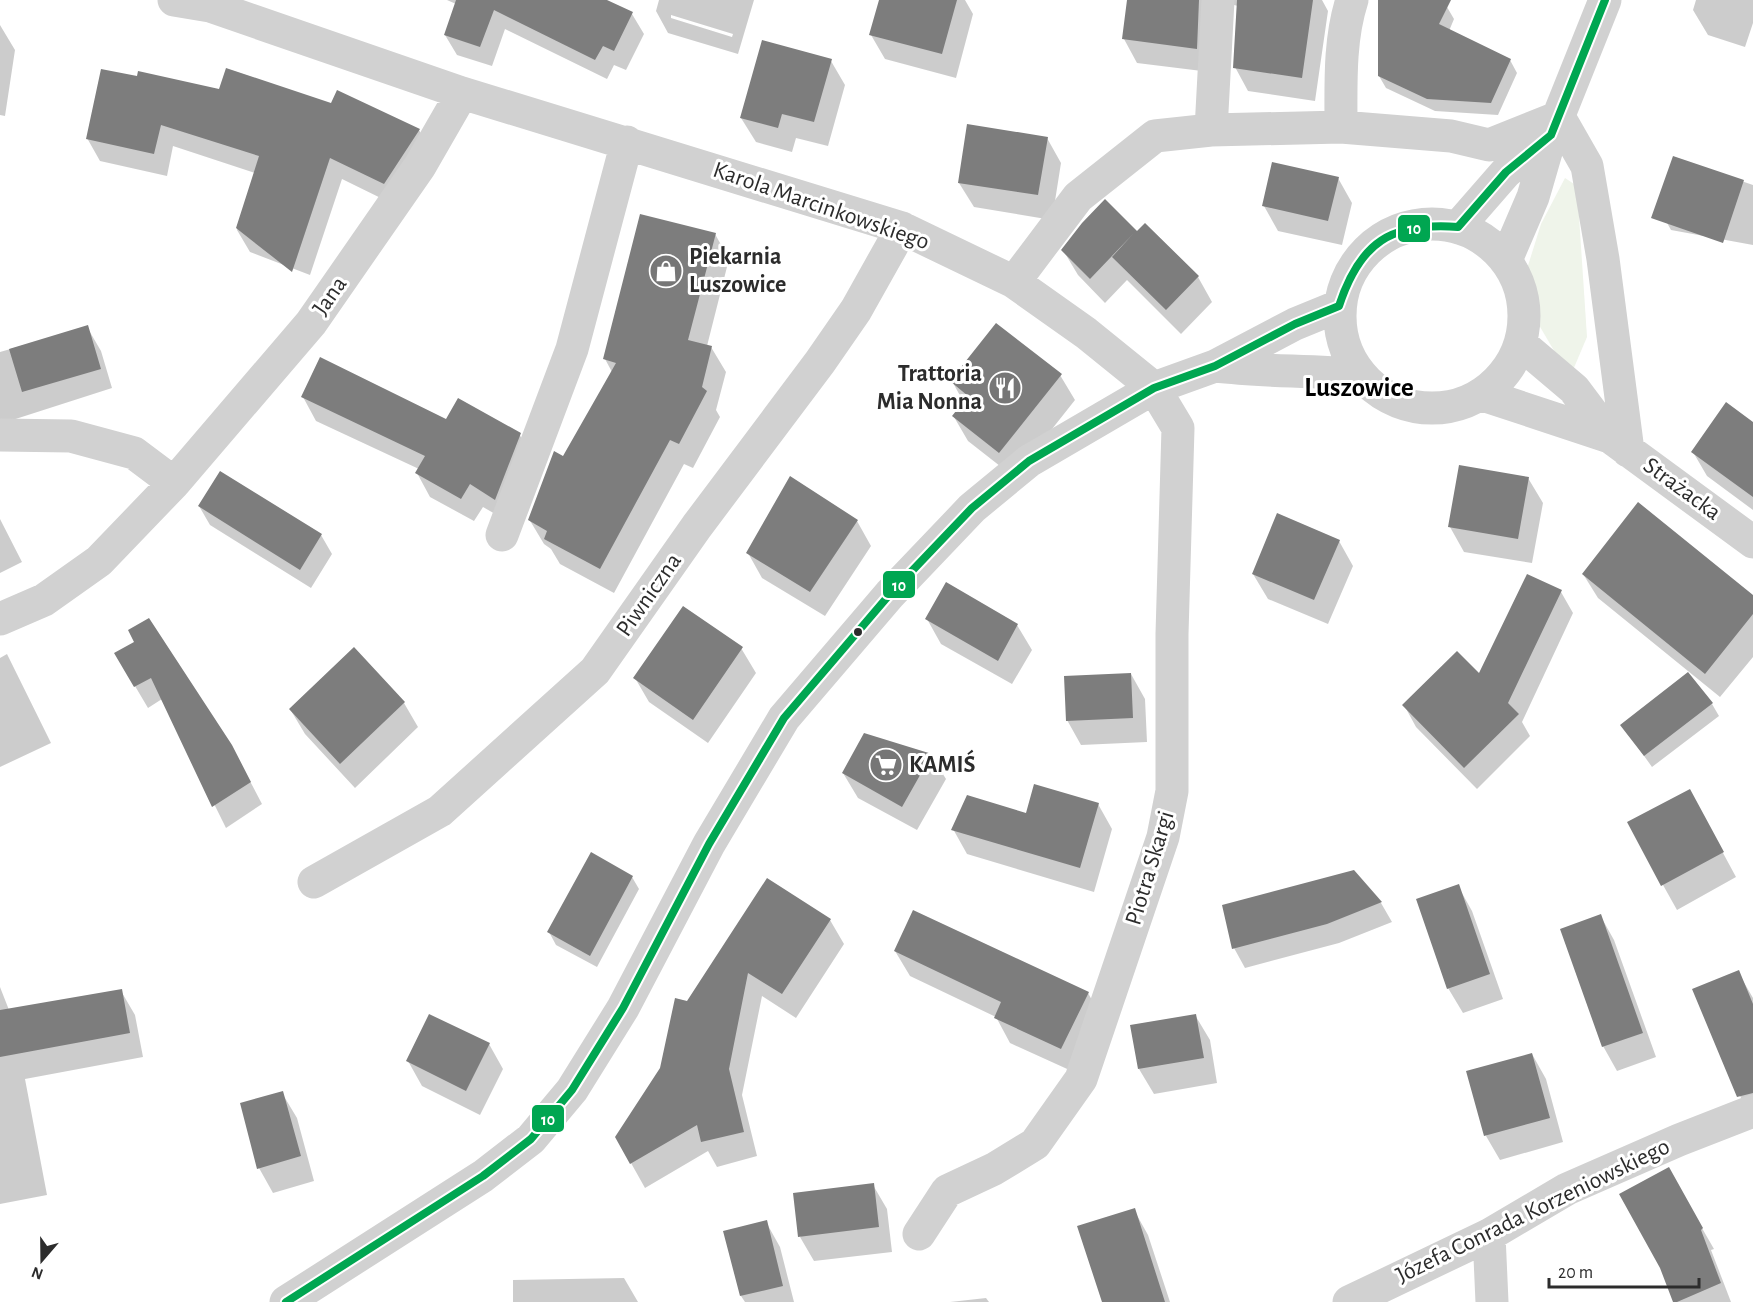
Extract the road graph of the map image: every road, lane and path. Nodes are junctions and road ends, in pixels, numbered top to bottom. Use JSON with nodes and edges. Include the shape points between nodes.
{"nodes":[{"id":1,"x":174,"y":0,"type":"edge"},
{"id":2,"x":1218,"y":0,"type":"edge"},
{"id":3,"x":1352,"y":0,"type":"edge"},
{"id":4,"x":1605,"y":0,"type":"edge"},
{"id":5,"x":462,"y":93,"type":"junction"},
{"id":6,"x":1555,"y":126,"type":"junction"},
{"id":7,"x":1341,"y":127,"type":"junction"},
{"id":8,"x":1211,"y":130,"type":"junction"},
{"id":9,"x":627,"y":142,"type":"junction"},
{"id":10,"x":1458,"y":227,"type":"junction"},
{"id":11,"x":902,"y":228,"type":"junction"},
{"id":12,"x":1506,"y":260,"type":"junction"},
{"id":13,"x":1014,"y":282,"type":"junction"},
{"id":14,"x":1340,"y":306,"type":"junction"},
{"id":15,"x":1521,"y":344,"type":"junction"},
{"id":16,"x":1215,"y":366,"type":"junction"},
{"id":17,"x":1359,"y":375,"type":"junction"},
{"id":18,"x":1154,"y":388,"type":"junction"},
{"id":19,"x":1484,"y":395,"type":"junction"},
{"id":20,"x":0,"y":435,"type":"edge"},
{"id":21,"x":1619,"y":444,"type":"junction"},
{"id":22,"x":174,"y":483,"type":"junction"},
{"id":23,"x":502,"y":535,"type":"dead end"},
{"id":24,"x":1753,"y":542,"type":"edge"},
{"id":25,"x":0,"y":620,"type":"edge"},
{"id":26,"x":314,"y":882,"type":"dead end"},
{"id":27,"x":1753,"y":1111,"type":"edge"},
{"id":28,"x":919,"y":1234,"type":"dead end"},
{"id":29,"x":1489,"y":1235,"type":"junction"},
{"id":30,"x":286,"y":1302,"type":"edge"},
{"id":31,"x":1348,"y":1302,"type":"edge"},
{"id":32,"x":1492,"y":1302,"type":"edge"}],
"edges":[{"from":1,"to":5,"type":"street","name":"Karola Marcinkowskiego","via":[[210,6]]},
{"from":2,"to":8,"type":"street"},
{"from":3,"to":7,"type":"street","via":[[1341,78]]},
{"from":4,"to":6,"type":"street"},
{"from":5,"to":9,"type":"street","name":"Karola Marcinkowskiego"},
{"from":5,"to":22,"type":"street","name":"Jana","via":[[420,166],[311,323]]},
{"from":6,"to":7,"type":"street","via":[[1489,145],[1451,136]]},
{"from":6,"to":10,"type":"street","via":[[1506,172]]},
{"from":6,"to":12,"type":"street","via":[[1533,196]]},
{"from":6,"to":21,"type":"street","via":[[1587,166],[1603,259]]},
{"from":7,"to":8,"type":"street"},
{"from":8,"to":13,"type":"street","via":[[1155,136],[1078,197]]},
{"from":9,"to":11,"type":"street","name":"Karola Marcinkowskiego"},
{"from":9,"to":23,"type":"street","via":[[572,349]]},
{"from":10,"to":12,"type":"street","via":[[1476,234]]},
{"from":10,"to":14,"type":"street","via":[[1431,223],[1405,227],[1380,238],[1355,264],[1346,280]]},
{"from":11,"to":13,"type":"street","name":"Karola Marcinkowskiego"},
{"from":11,"to":26,"type":"street","name":"Piwniczna","via":[[856,310],[820,362],[595,671],[440,811]]},
{"from":12,"to":15,"type":"street","via":[[1520,286],[1526,314]]},
{"from":13,"to":18,"type":"street","name":"Karola Marcinkowskiego"},
{"from":14,"to":16,"type":"street"},
{"from":14,"to":17,"type":"street","via":[[1342,342]]},
{"from":15,"to":19,"type":"street","via":[[1507,372]]},
{"from":15,"to":21,"type":"street","name":"Strażacka","via":[[1574,389]]},
{"from":16,"to":17,"type":"street"},
{"from":16,"to":18,"type":"street"},
{"from":17,"to":19,"type":"street","via":[[1395,402],[1441,409]]},
{"from":18,"to":28,"type":"street","name":"Piotra Skargi","via":[[1178,428],[1172,791],[1163,837],[1081,1080],[1035,1144],[947,1191]]},
{"from":18,"to":30,"type":"street","via":[[1029,461],[972,508],[890,594],[784,718],[709,844],[617,1017],[572,1090],[531,1139],[483,1176]]},
{"from":19,"to":21,"type":"street","name":"Strażacka"},
{"from":20,"to":22,"type":"street","via":[[71,436],[102,444],[134,453]]},
{"from":21,"to":24,"type":"street","name":"Strażacka"},
{"from":22,"to":25,"type":"street","name":"Jana","via":[[99,561],[44,600]]},
{"from":27,"to":29,"type":"street","name":"Józefa Conrada Korzeniowskiego","via":[[1567,1189]]},
{"from":29,"to":31,"type":"street","name":"Józefa Conrada Korzeniowskiego"},
{"from":29,"to":32,"type":"street"}]}
